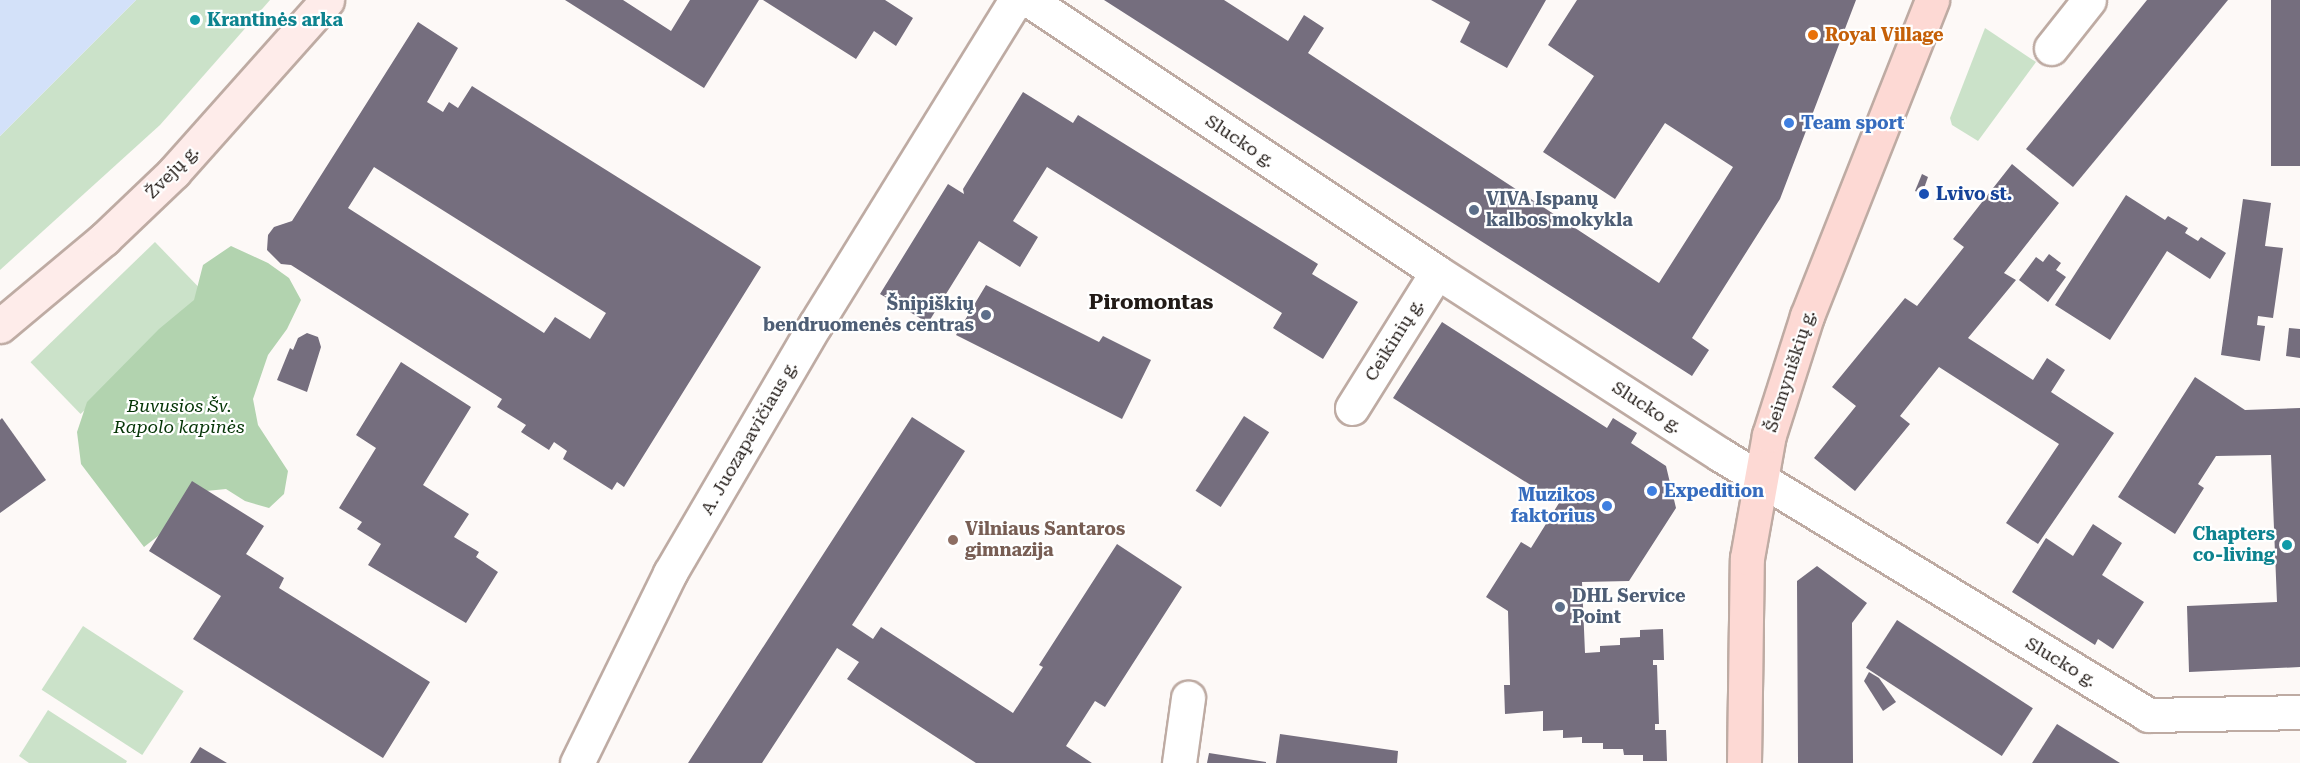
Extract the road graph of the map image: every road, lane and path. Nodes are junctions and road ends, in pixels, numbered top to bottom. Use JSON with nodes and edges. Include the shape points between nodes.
{"nodes":[{"id":1,"x":327,"y":0,"type":"edge"},
{"id":2,"x":1016,"y":0,"type":"edge"},
{"id":3,"x":1029,"y":0,"type":"edge"},
{"id":4,"x":1932,"y":0,"type":"edge"},
{"id":5,"x":2089,"y":0,"type":"edge"},
{"id":6,"x":2051,"y":48,"type":"dead end"},
{"id":7,"x":1437,"y":272,"type":"junction"},
{"id":8,"x":0,"y":326,"type":"edge"},
{"id":9,"x":1352,"y":408,"type":"dead end"},
{"id":10,"x":1760,"y":480,"type":"junction"},
{"id":11,"x":1188,"y":698,"type":"dead end"},
{"id":12,"x":2300,"y":712,"type":"edge"},
{"id":13,"x":577,"y":763,"type":"edge"},
{"id":14,"x":1179,"y":763,"type":"edge"},
{"id":15,"x":1744,"y":763,"type":"edge"}],
"edges":[{"from":1,"to":8,"type":"street","name":"Žvejų g.","via":[[174,172],[104,239]]},
{"from":2,"to":13,"type":"street","name":"A. Juozapavičiaus g.","via":[[815,325],[670,573]]},
{"from":3,"to":7,"type":"street","name":"Slucko g."},
{"from":4,"to":10,"type":"main road","name":"Šeimyniškių g.","via":[[1779,396]]},
{"from":5,"to":6,"type":"street"},
{"from":7,"to":9,"type":"street","name":"Ceikinių g."},
{"from":7,"to":10,"type":"street","name":"Slucko g."},
{"from":10,"to":12,"type":"street","name":"Slucko g.","via":[[2148,715]]},
{"from":10,"to":15,"type":"main road","name":"Šeimyniškių g.","via":[[1744,599]]},
{"from":11,"to":14,"type":"street"}]}
